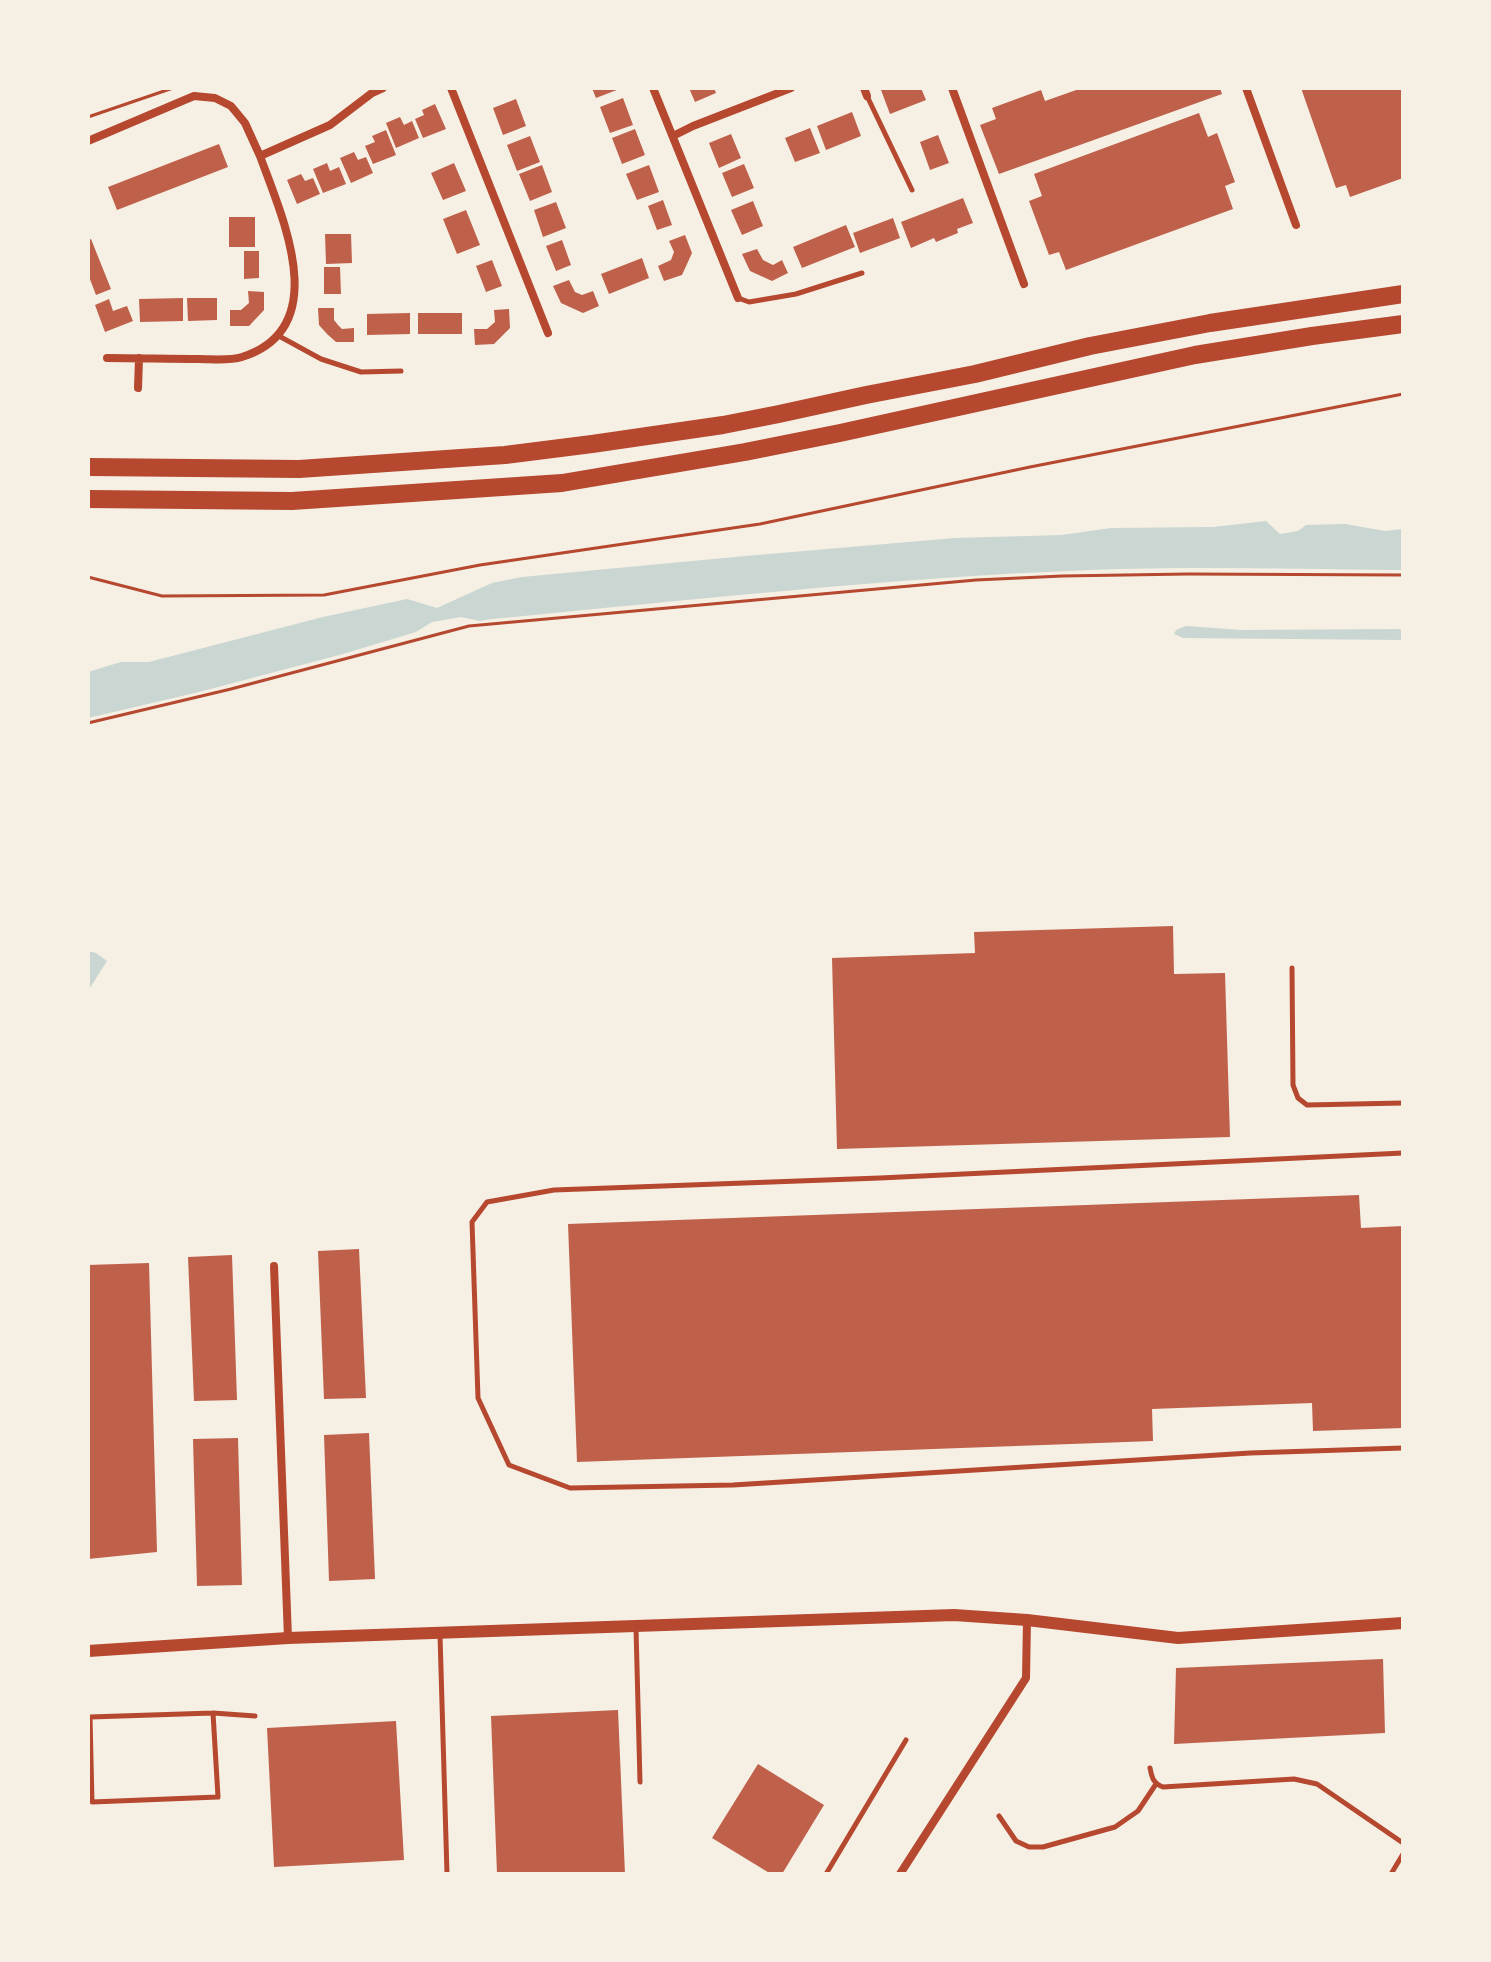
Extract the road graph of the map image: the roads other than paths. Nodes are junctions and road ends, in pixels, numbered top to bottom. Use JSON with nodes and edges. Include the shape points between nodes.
{"nodes":[{"id":1,"x":383,"y":88,"type":"edge"},
{"id":2,"x":451,"y":88,"type":"edge"},
{"id":3,"x":653,"y":88,"type":"edge"},
{"id":4,"x":791,"y":88,"type":"edge"},
{"id":5,"x":952,"y":88,"type":"edge"},
{"id":6,"x":1246,"y":88,"type":"edge"},
{"id":7,"x":866,"y":92,"type":"edge"},
{"id":8,"x":673,"y":136,"type":"junction"},
{"id":9,"x":88,"y":141,"type":"edge"},
{"id":10,"x":260,"y":156,"type":"junction"},
{"id":11,"x":912,"y":190,"type":"dead end"},
{"id":12,"x":1296,"y":225,"type":"dead end"},
{"id":13,"x":862,"y":273,"type":"dead end"},
{"id":14,"x":1024,"y":284,"type":"dead end"},
{"id":15,"x":1403,"y":294,"type":"edge"},
{"id":16,"x":738,"y":298,"type":"joint"},
{"id":17,"x":1403,"y":324,"type":"edge"},
{"id":18,"x":548,"y":333,"type":"dead end"},
{"id":19,"x":279,"y":336,"type":"junction"},
{"id":20,"x":107,"y":358,"type":"dead end"},
{"id":21,"x":139,"y":358,"type":"junction"},
{"id":22,"x":401,"y":371,"type":"dead end"},
{"id":23,"x":138,"y":388,"type":"dead end"},
{"id":24,"x":88,"y":467,"type":"edge"},
{"id":25,"x":88,"y":499,"type":"edge"},
{"id":26,"x":1292,"y":968,"type":"dead end"},
{"id":27,"x":1403,"y":1103,"type":"edge"},
{"id":28,"x":1403,"y":1153,"type":"edge"},
{"id":29,"x":274,"y":1266,"type":"dead end"},
{"id":30,"x":1403,"y":1448,"type":"edge"},
{"id":31,"x":1027,"y":1620,"type":"junction"},
{"id":32,"x":1403,"y":1623,"type":"edge"},
{"id":33,"x":636,"y":1627,"type":"junction"},
{"id":34,"x":440,"y":1634,"type":"junction"},
{"id":35,"x":288,"y":1638,"type":"junction"},
{"id":36,"x":88,"y":1651,"type":"edge"},
{"id":37,"x":213,"y":1713,"type":"junction"},
{"id":38,"x":255,"y":1716,"type":"dead end"},
{"id":39,"x":906,"y":1740,"type":"dead end"},
{"id":40,"x":1150,"y":1768,"type":"dead end"},
{"id":41,"x":640,"y":1782,"type":"dead end"},
{"id":42,"x":1156,"y":1784,"type":"junction"},
{"id":43,"x":999,"y":1816,"type":"dead end"},
{"id":44,"x":1403,"y":1843,"type":"edge"},
{"id":45,"x":1403,"y":1854,"type":"edge"},
{"id":46,"x":447,"y":1874,"type":"edge"},
{"id":47,"x":826,"y":1874,"type":"edge"},
{"id":48,"x":900,"y":1874,"type":"edge"},
{"id":49,"x":1391,"y":1874,"type":"edge"}],
"edges":[{"from":1,"to":10,"type":"street","via":[[330,125]]},
{"from":2,"to":18,"type":"street"},
{"from":3,"to":8,"type":"street"},
{"from":4,"to":8,"type":"street"},
{"from":5,"to":14,"type":"street"},
{"from":6,"to":12,"type":"street"},
{"from":7,"to":11,"type":"lane"},
{"from":8,"to":16,"type":"street"},
{"from":9,"to":10,"type":"street","via":[[194,96],[231,106]]},
{"from":10,"to":19,"type":"street","via":[[289,237],[296,287],[291,314]]},
{"from":13,"to":16,"type":"lane","via":[[796,294],[749,302]]},
{"from":15,"to":24,"type":"highway","via":[[1210,323],[723,425],[592,444],[299,469]]},
{"from":17,"to":25,"type":"highway","via":[[1195,355],[813,439],[562,483],[292,501]]},
{"from":19,"to":21,"type":"street","via":[[240,358]]},
{"from":19,"to":22,"type":"lane","via":[[321,359],[361,372]]},
{"from":20,"to":21,"type":"street"},
{"from":21,"to":23,"type":"street"},
{"from":26,"to":27,"type":"lane","via":[[1293,1085],[1298,1098],[1307,1105]]},
{"from":28,"to":30,"type":"lane","via":[[554,1190],[487,1202],[472,1222],[478,1398],[509,1465],[570,1488],[733,1485]]},
{"from":29,"to":35,"type":"street"},
{"from":31,"to":32,"type":"street","via":[[1178,1638]]},
{"from":31,"to":33,"type":"street","via":[[954,1615]]},
{"from":31,"to":48,"type":"street","via":[[1026,1678]]},
{"from":33,"to":34,"type":"street"},
{"from":33,"to":41,"type":"lane"},
{"from":34,"to":35,"type":"street"},
{"from":34,"to":46,"type":"lane"},
{"from":35,"to":36,"type":"street"},
{"from":37,"to":37,"type":"lane","via":[[218,1797],[92,1802],[90,1717]]},
{"from":37,"to":38,"type":"lane"},
{"from":39,"to":47,"type":"lane"},
{"from":40,"to":42,"type":"lane"},
{"from":42,"to":43,"type":"lane","via":[[1138,1811],[1115,1827],[1043,1847],[1016,1841]]},
{"from":42,"to":44,"type":"lane","via":[[1294,1779],[1317,1784]]},
{"from":45,"to":49,"type":"lane"}]}
